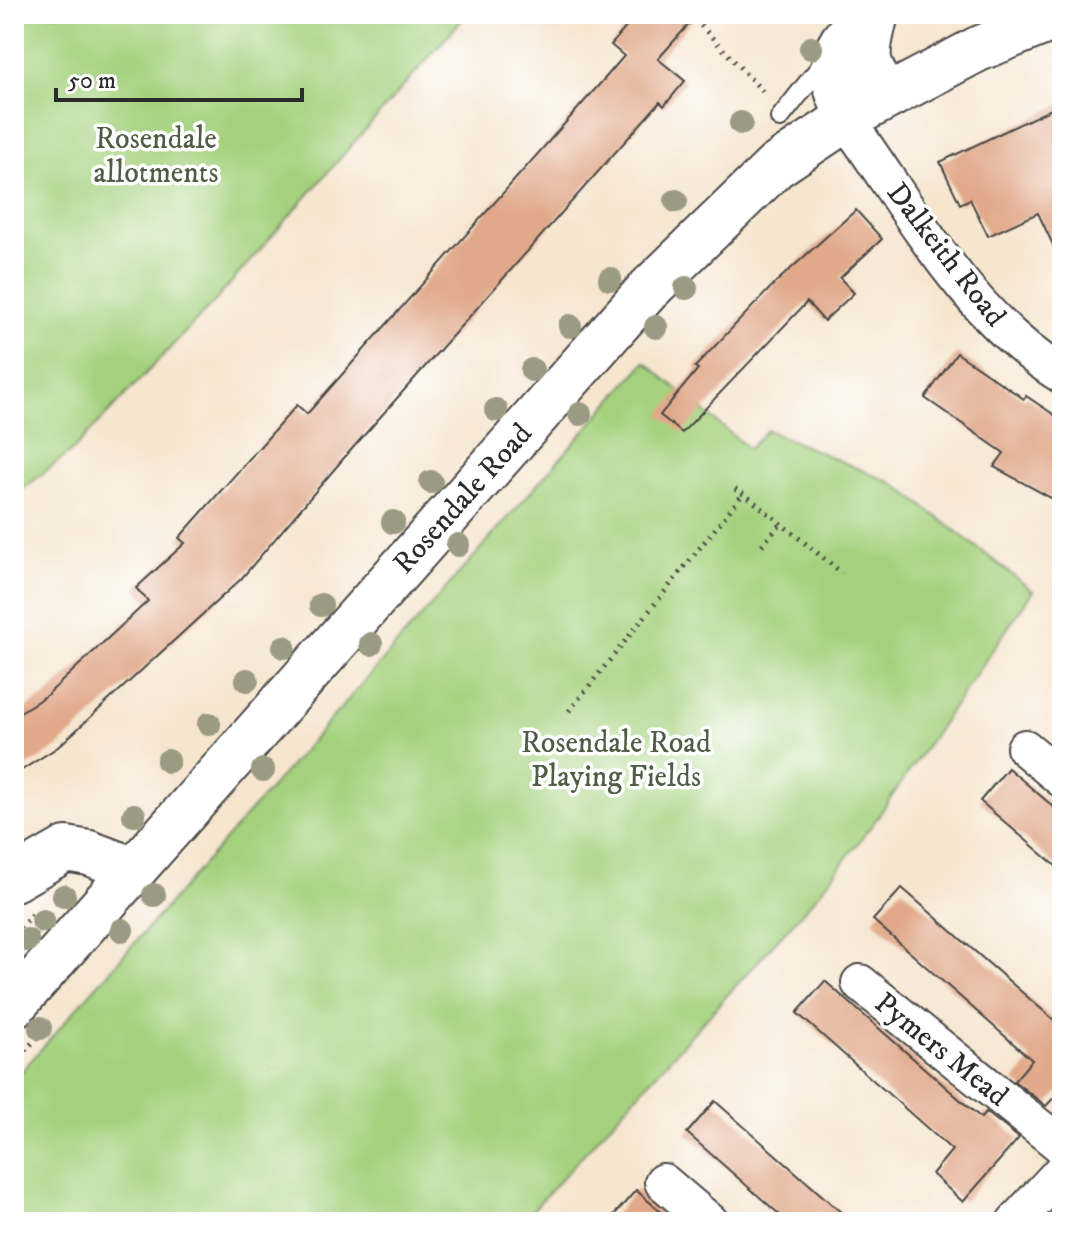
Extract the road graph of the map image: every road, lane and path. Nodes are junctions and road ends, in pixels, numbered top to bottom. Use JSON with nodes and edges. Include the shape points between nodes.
{"nodes":[{"id":1,"x":690,"y":14,"type":"edge"},
{"id":2,"x":875,"y":14,"type":"edge"},
{"id":3,"x":1062,"y":15,"type":"edge"},
{"id":4,"x":839,"y":46,"type":"junction"},
{"id":5,"x":887,"y":96,"type":"junction"},
{"id":6,"x":782,"y":115,"type":"joint"},
{"id":7,"x":849,"y":117,"type":"junction"},
{"id":8,"x":1062,"y":375,"type":"edge"},
{"id":9,"x":735,"y":489,"type":"dead end"},
{"id":10,"x":743,"y":494,"type":"junction"},
{"id":11,"x":781,"y":524,"type":"junction"},
{"id":12,"x":762,"y":545,"type":"dead end"},
{"id":13,"x":842,"y":573,"type":"dead end"},
{"id":14,"x":569,"y":711,"type":"dead end"},
{"id":15,"x":1025,"y":748,"type":"dead end"},
{"id":16,"x":1062,"y":779,"type":"edge"},
{"id":17,"x":132,"y":869,"type":"junction"},
{"id":18,"x":14,"y":879,"type":"edge"},
{"id":19,"x":860,"y":983,"type":"dead end"},
{"id":20,"x":18,"y":993,"type":"edge"},
{"id":21,"x":1062,"y":1146,"type":"edge"},
{"id":22,"x":1062,"y":1171,"type":"edge"},
{"id":23,"x":663,"y":1182,"type":"dead end"},
{"id":24,"x":710,"y":1222,"type":"edge"},
{"id":25,"x":1015,"y":1222,"type":"edge"}],
"edges":[{"from":1,"to":6,"type":"path"},
{"from":2,"to":4,"type":"street","via":[[856,24]]},
{"from":2,"to":5,"type":"street","via":[[868,63]]},
{"from":3,"to":5,"type":"street","name":"Rosendale Road","via":[[978,49]]},
{"from":4,"to":6,"type":"lane"},
{"from":4,"to":7,"type":"street","via":[[833,84]]},
{"from":5,"to":7,"type":"street","name":"Rosendale Road"},
{"from":7,"to":8,"type":"street","name":"Dalkeith Road","via":[[970,294],[1003,330]]},
{"from":7,"to":17,"type":"street","name":"Rosendale Road","via":[[776,166],[647,291]]},
{"from":9,"to":10,"type":"path"},
{"from":10,"to":11,"type":"path"},
{"from":10,"to":14,"type":"path"},
{"from":11,"to":12,"type":"path"},
{"from":11,"to":13,"type":"path"},
{"from":15,"to":16,"type":"street"},
{"from":17,"to":18,"type":"street","via":[[66,849]]},
{"from":17,"to":20,"type":"street","name":"Rosendale Road"},
{"from":19,"to":21,"type":"street","name":"Pymers Mead"},
{"from":22,"to":25,"type":"street"},
{"from":23,"to":24,"type":"street"}]}
